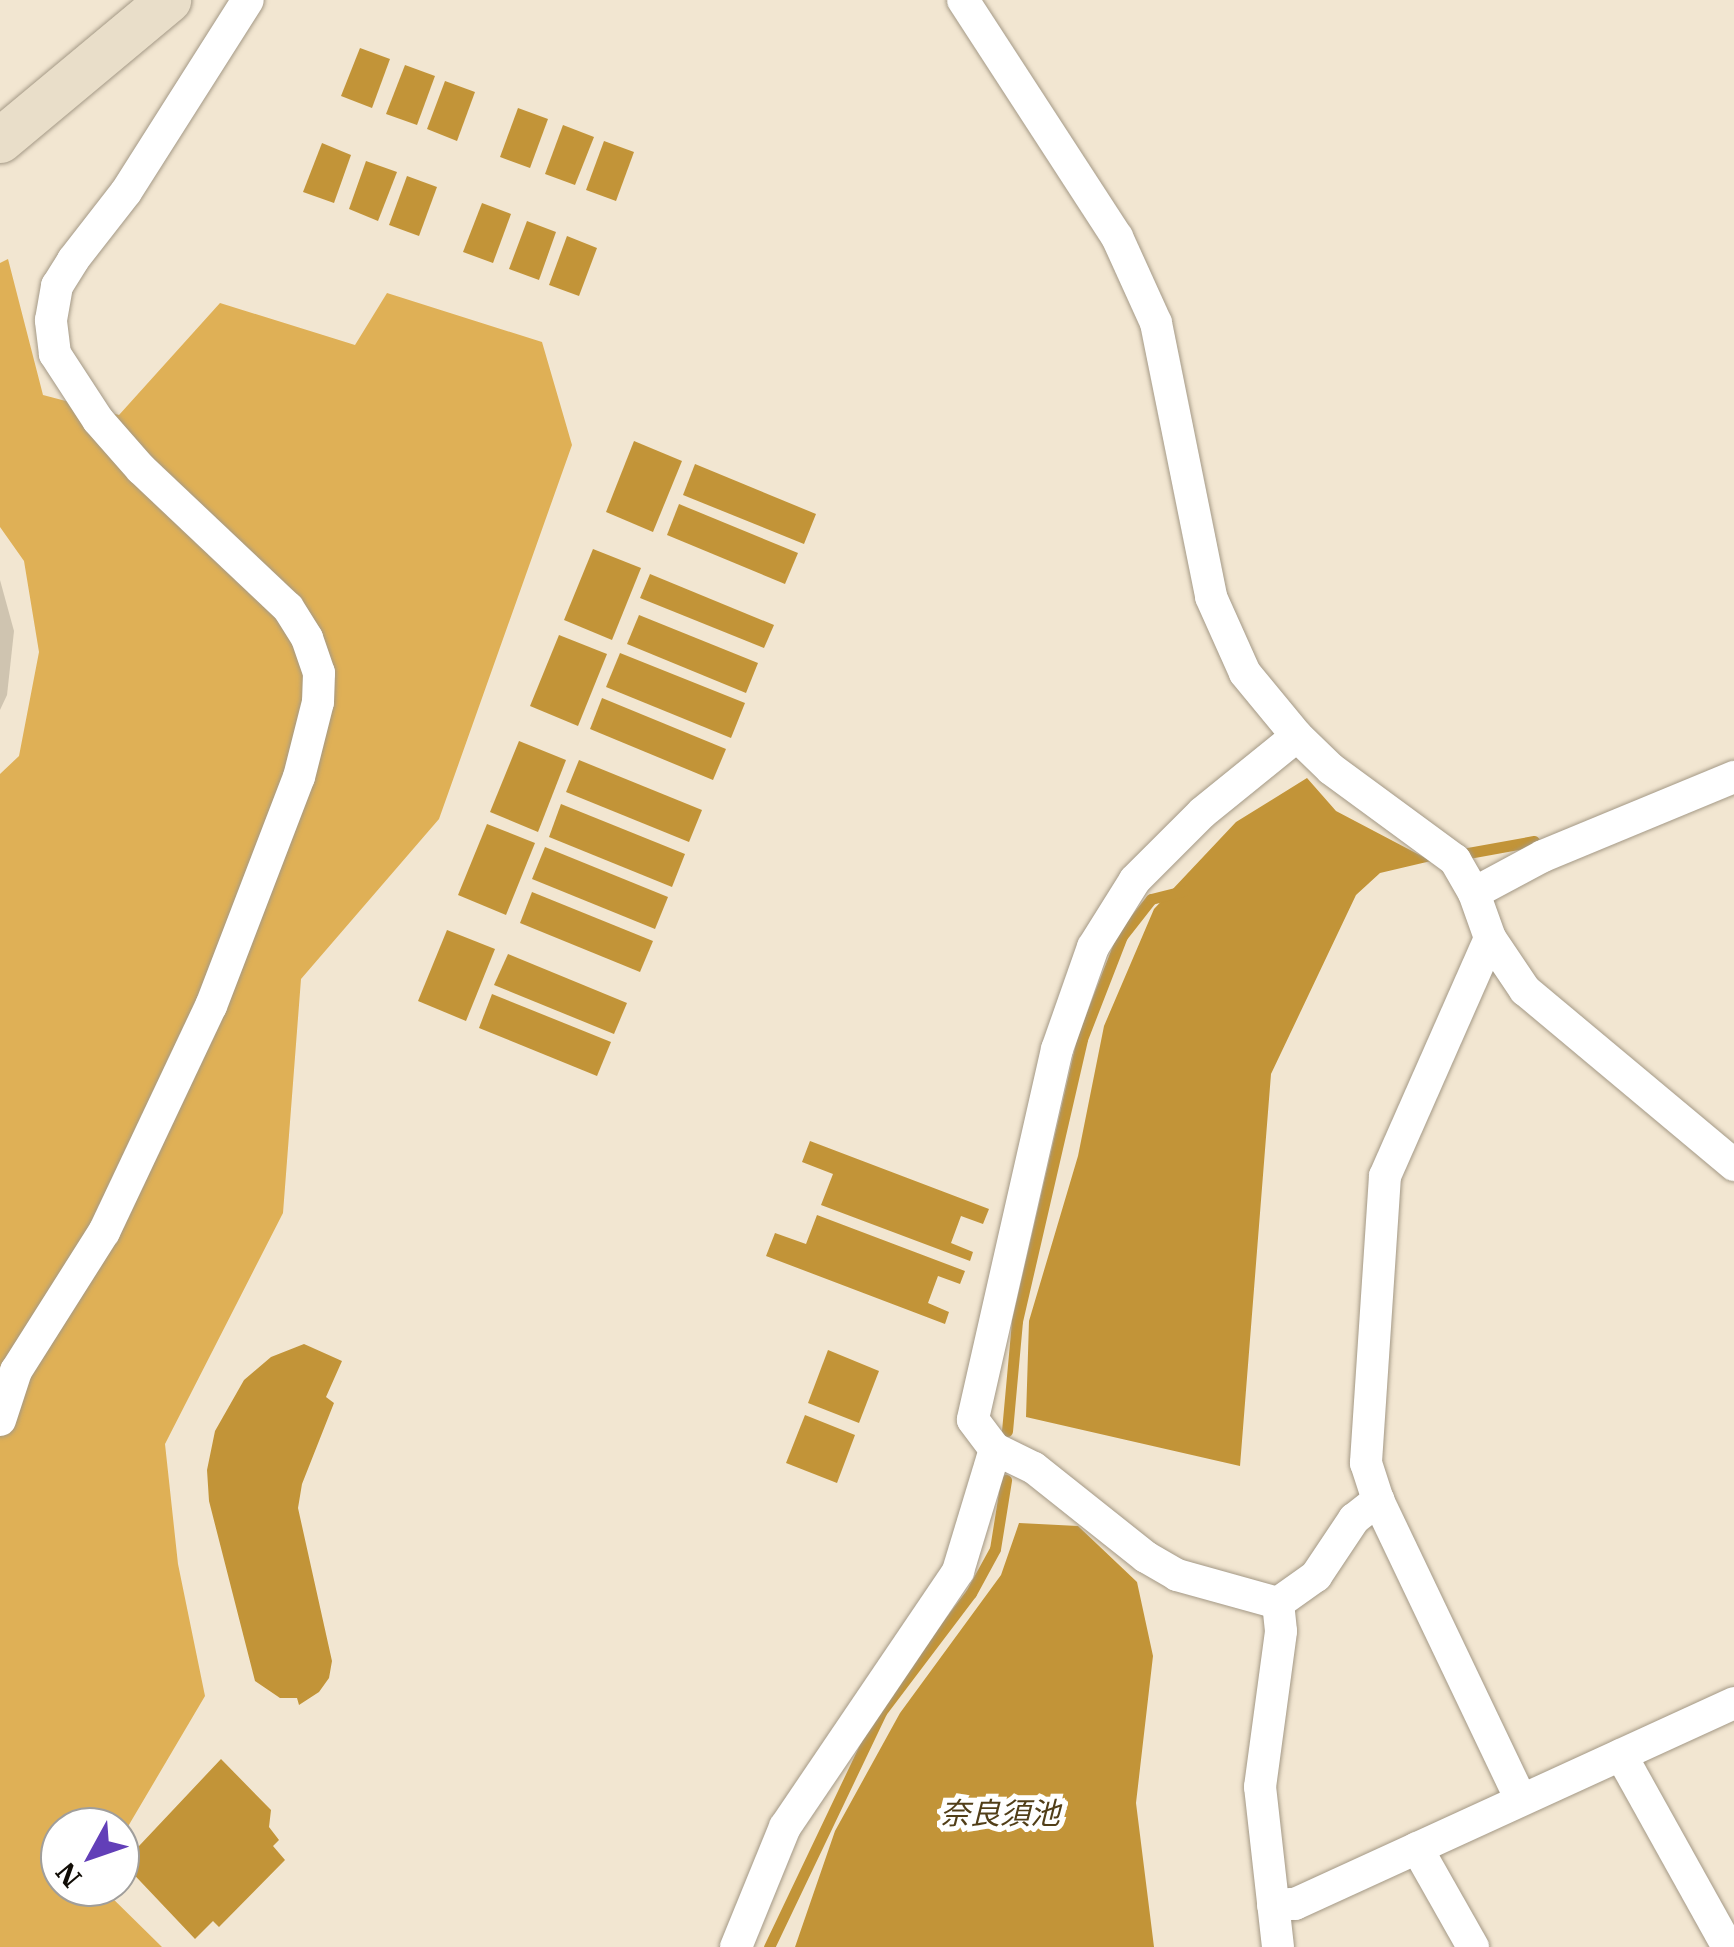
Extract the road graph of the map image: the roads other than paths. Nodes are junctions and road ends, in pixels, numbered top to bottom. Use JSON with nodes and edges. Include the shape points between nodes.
{"nodes":[{"id":1,"x":168,"y":0,"type":"edge"},
{"id":2,"x":248,"y":0,"type":"edge"},
{"id":3,"x":962,"y":0,"type":"edge"},
{"id":4,"x":0,"y":140,"type":"edge"},
{"id":5,"x":1297,"y":736,"type":"junction"},
{"id":6,"x":1734,"y":778,"type":"edge"},
{"id":7,"x":1474,"y":894,"type":"junction"},
{"id":8,"x":1490,"y":938,"type":"junction"},
{"id":9,"x":1734,"y":1165,"type":"edge"},
{"id":10,"x":0,"y":1420,"type":"edge"},
{"id":11,"x":995,"y":1449,"type":"junction"},
{"id":12,"x":1378,"y":1500,"type":"junction"},
{"id":13,"x":1278,"y":1602,"type":"junction"},
{"id":14,"x":1734,"y":1703,"type":"edge"},
{"id":15,"x":1621,"y":1755,"type":"junction"},
{"id":16,"x":1522,"y":1800,"type":"junction"},
{"id":17,"x":1417,"y":1848,"type":"junction"},
{"id":18,"x":1273,"y":1905,"type":"junction"},
{"id":19,"x":736,"y":1947,"type":"edge"},
{"id":20,"x":1278,"y":1947,"type":"edge"},
{"id":21,"x":1472,"y":1947,"type":"edge"},
{"id":22,"x":1728,"y":1947,"type":"edge"}],
"edges":[{"from":1,"to":4,"type":"main road"},
{"from":2,"to":10,"type":"street","via":[[126,192],[73,260],[57,286],[51,320],[56,354],[98,420],[288,608],[319,673],[318,702],[299,777],[210,1006],[104,1232],[16,1371]]},
{"from":3,"to":5,"type":"street","via":[[1125,254],[1156,322],[1211,597],[1244,672]]},
{"from":5,"to":7,"type":"street","via":[[1455,860]]},
{"from":5,"to":11,"type":"street","via":[[1202,813],[1136,880],[1094,947],[1058,1049],[972,1420]]},
{"from":6,"to":7,"type":"street","via":[[1543,856]]},
{"from":7,"to":8,"type":"street"},
{"from":8,"to":9,"type":"street","via":[[1525,990]]},
{"from":8,"to":12,"type":"street","via":[[1385,1176],[1366,1463]]},
{"from":11,"to":13,"type":"street","via":[[1034,1468],[1146,1558],[1178,1575]]},
{"from":11,"to":19,"type":"street","via":[[958,1571],[785,1827]]},
{"from":12,"to":13,"type":"street","via":[[1354,1518],[1316,1576]]},
{"from":12,"to":16,"type":"street"},
{"from":13,"to":18,"type":"street","via":[[1281,1631],[1260,1788]]},
{"from":14,"to":15,"type":"street"},
{"from":15,"to":16,"type":"street"},
{"from":15,"to":22,"type":"street"},
{"from":16,"to":17,"type":"street"},
{"from":17,"to":18,"type":"street","via":[[1295,1904]]},
{"from":17,"to":21,"type":"street"},
{"from":18,"to":20,"type":"street"}]}
